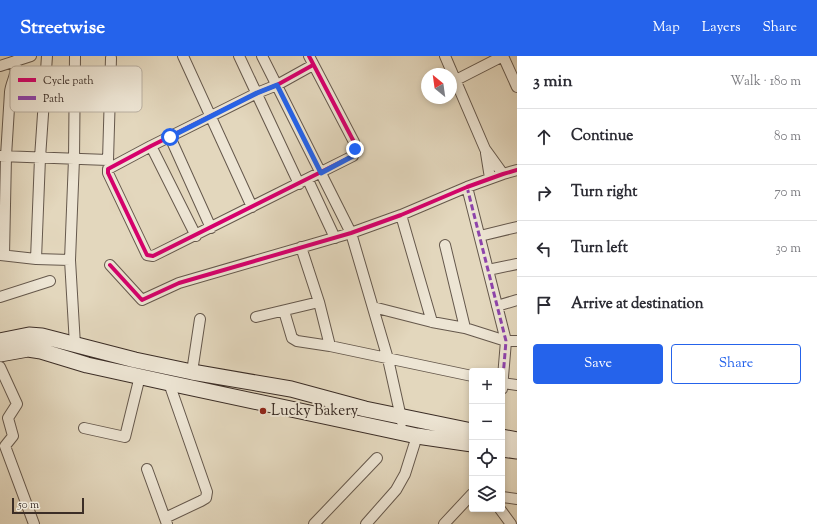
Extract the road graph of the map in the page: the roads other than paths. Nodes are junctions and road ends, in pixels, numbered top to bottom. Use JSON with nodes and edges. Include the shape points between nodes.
{"nodes":[{"id":1,"x":31,"y":56,"type":"edge"},
{"id":2,"x":47,"y":56,"type":"edge"},
{"id":3,"x":75,"y":56,"type":"edge"},
{"id":4,"x":182,"y":56,"type":"edge"},
{"id":5,"x":239,"y":56,"type":"edge"},
{"id":6,"x":262,"y":56,"type":"edge"},
{"id":7,"x":445,"y":56,"type":"edge"},
{"id":8,"x":503,"y":56,"type":"edge"},
{"id":9,"x":111,"y":58,"type":"dead end"},
{"id":10,"x":15,"y":61,"type":"junction"},
{"id":11,"x":311,"y":61,"type":"edge"},
{"id":12,"x":0,"y":66,"type":"edge"},
{"id":13,"x":16,"y":66,"type":"edge"},
{"id":14,"x":46,"y":66,"type":"edge"},
{"id":15,"x":75,"y":66,"type":"edge"},
{"id":16,"x":111,"y":66,"type":"edge"},
{"id":17,"x":450,"y":68,"type":"edge"},
{"id":18,"x":457,"y":79,"type":"edge"},
{"id":19,"x":457,"y":82,"type":"edge"},
{"id":20,"x":277,"y":85,"type":"junction"},
{"id":21,"x":517,"y":87,"type":"edge"},
{"id":22,"x":10,"y":91,"type":"edge"},
{"id":23,"x":257,"y":93,"type":"junction"},
{"id":24,"x":43,"y":112,"type":"edge"},
{"id":25,"x":74,"y":112,"type":"edge"},
{"id":26,"x":109,"y":112,"type":"edge"},
{"id":27,"x":211,"y":116,"type":"junction"},
{"id":28,"x":5,"y":121,"type":"edge"},
{"id":29,"x":170,"y":137,"type":"junction"},
{"id":30,"x":151,"y":146,"type":"junction"},
{"id":31,"x":485,"y":149,"type":"junction"},
{"id":32,"x":3,"y":156,"type":"edge"},
{"id":33,"x":40,"y":158,"type":"junction"},
{"id":34,"x":74,"y":159,"type":"junction"},
{"id":35,"x":517,"y":170,"type":"edge"},
{"id":36,"x":321,"y":173,"type":"junction"},
{"id":37,"x":503,"y":174,"type":"junction"},
{"id":38,"x":490,"y":178,"type":"junction"},
{"id":39,"x":304,"y":182,"type":"junction"},
{"id":40,"x":466,"y":187,"type":"junction"},
{"id":41,"x":252,"y":207,"type":"junction"},
{"id":42,"x":401,"y":216,"type":"junction"},
{"id":43,"x":517,"y":227,"type":"edge"},
{"id":44,"x":211,"y":228,"type":"junction"},
{"id":45,"x":352,"y":233,"type":"junction"},
{"id":46,"x":196,"y":236,"type":"junction"},
{"id":47,"x":480,"y":236,"type":"junction"},
{"id":48,"x":335,"y":238,"type":"junction"},
{"id":49,"x":445,"y":245,"type":"dead end"},
{"id":50,"x":301,"y":248,"type":"junction"},
{"id":51,"x":2,"y":255,"type":"edge"},
{"id":52,"x":36,"y":259,"type":"junction"},
{"id":53,"x":70,"y":260,"type":"junction"},
{"id":54,"x":517,"y":264,"type":"edge"},
{"id":55,"x":110,"y":265,"type":"dead end"},
{"id":56,"x":488,"y":270,"type":"junction"},
{"id":57,"x":50,"y":281,"type":"dead end"},
{"id":58,"x":0,"y":296,"type":"edge"},
{"id":59,"x":517,"y":300,"type":"edge"},
{"id":60,"x":318,"y":302,"type":"junction"},
{"id":61,"x":497,"y":306,"type":"junction"},
{"id":62,"x":373,"y":308,"type":"junction"},
{"id":63,"x":284,"y":311,"type":"junction"},
{"id":64,"x":256,"y":317,"type":"dead end"},
{"id":65,"x":200,"y":319,"type":"dead end"},
{"id":66,"x":432,"y":322,"type":"junction"},
{"id":67,"x":465,"y":328,"type":"junction"},
{"id":68,"x":506,"y":340,"type":"junction"},
{"id":69,"x":0,"y":341,"type":"edge"},
{"id":70,"x":517,"y":341,"type":"edge"},
{"id":71,"x":75,"y":344,"type":"junction"},
{"id":72,"x":330,"y":346,"type":"junction"},
{"id":73,"x":0,"y":354,"type":"edge"},
{"id":74,"x":388,"y":359,"type":"junction"},
{"id":75,"x":171,"y":367,"type":"junction"},
{"id":76,"x":0,"y":368,"type":"edge"},
{"id":77,"x":504,"y":368,"type":"edge"},
{"id":78,"x":192,"y":372,"type":"junction"},
{"id":79,"x":469,"y":375,"type":"edge"},
{"id":80,"x":140,"y":376,"type":"junction"},
{"id":81,"x":169,"y":383,"type":"junction"},
{"id":82,"x":505,"y":385,"type":"edge"},
{"id":83,"x":517,"y":385,"type":"edge"},
{"id":84,"x":402,"y":416,"type":"junction"},
{"id":85,"x":84,"y":428,"type":"dead end"},
{"id":86,"x":469,"y":430,"type":"edge"},
{"id":87,"x":410,"y":434,"type":"junction"},
{"id":88,"x":505,"y":438,"type":"edge"},
{"id":89,"x":517,"y":440,"type":"edge"},
{"id":90,"x":469,"y":444,"type":"edge"},
{"id":91,"x":505,"y":449,"type":"edge"},
{"id":92,"x":517,"y":451,"type":"edge"},
{"id":93,"x":377,"y":458,"type":"dead end"},
{"id":94,"x":147,"y":469,"type":"dead end"},
{"id":95,"x":469,"y":497,"type":"edge"},
{"id":96,"x":505,"y":497,"type":"edge"},
{"id":97,"x":517,"y":499,"type":"edge"},
{"id":98,"x":502,"y":512,"type":"edge"},
{"id":99,"x":166,"y":521,"type":"edge"},
{"id":100,"x":34,"y":524,"type":"edge"},
{"id":101,"x":314,"y":524,"type":"edge"},
{"id":102,"x":366,"y":524,"type":"edge"},
{"id":103,"x":444,"y":524,"type":"edge"},
{"id":104,"x":511,"y":524,"type":"edge"}],
"edges":[{"from":1,"to":10,"type":"street"},
{"from":2,"to":14,"type":"street"},
{"from":3,"to":15,"type":"street"},
{"from":4,"to":27,"type":"street"},
{"from":5,"to":23,"type":"street"},
{"from":6,"to":20,"type":"street"},
{"from":7,"to":17,"type":"street"},
{"from":8,"to":18,"type":"street"},
{"from":8,"to":21,"type":"street"},
{"from":9,"to":16,"type":"street"},
{"from":10,"to":12,"type":"street"},
{"from":10,"to":13,"type":"street"},
{"from":11,"to":20,"type":"street"},
{"from":11,"to":36,"type":"street","via":[[354,142],[355,149],[353,156]]},
{"from":19,"to":31,"type":"street"},
{"from":20,"to":23,"type":"street"},
{"from":20,"to":36,"type":"street"},
{"from":22,"to":28,"type":"street"},
{"from":23,"to":27,"type":"street"},
{"from":23,"to":39,"type":"street"},
{"from":24,"to":33,"type":"street"},
{"from":25,"to":34,"type":"street"},
{"from":26,"to":34,"type":"street","via":[[108,160]]},
{"from":27,"to":29,"type":"street"},
{"from":27,"to":41,"type":"street"},
{"from":28,"to":32,"type":"street"},
{"from":29,"to":30,"type":"street"},
{"from":29,"to":44,"type":"street"},
{"from":30,"to":46,"type":"street"},
{"from":30,"to":46,"type":"street","via":[[108,169],[108,174],[147,256],[154,256]]},
{"from":31,"to":37,"type":"street"},
{"from":31,"to":38,"type":"street"},
{"from":32,"to":33,"type":"street"},
{"from":32,"to":51,"type":"street"},
{"from":33,"to":34,"type":"street"},
{"from":33,"to":52,"type":"street"},
{"from":34,"to":53,"type":"street"},
{"from":35,"to":37,"type":"street"},
{"from":36,"to":39,"type":"street"},
{"from":36,"to":45,"type":"street"},
{"from":37,"to":38,"type":"street"},
{"from":38,"to":40,"type":"street"},
{"from":39,"to":41,"type":"street"},
{"from":39,"to":48,"type":"street"},
{"from":40,"to":42,"type":"street"},
{"from":40,"to":47,"type":"street"},
{"from":41,"to":44,"type":"street"},
{"from":42,"to":45,"type":"street"},
{"from":42,"to":66,"type":"street"},
{"from":43,"to":47,"type":"street"},
{"from":44,"to":46,"type":"street"},
{"from":45,"to":48,"type":"street"},
{"from":45,"to":62,"type":"street"},
{"from":47,"to":56,"type":"street"},
{"from":48,"to":50,"type":"street"},
{"from":49,"to":67,"type":"street"},
{"from":50,"to":55,"type":"street","via":[[178,283],[142,300]]},
{"from":50,"to":60,"type":"street"},
{"from":51,"to":52,"type":"street"},
{"from":52,"to":53,"type":"street"},
{"from":53,"to":71,"type":"street"},
{"from":54,"to":56,"type":"street"},
{"from":56,"to":61,"type":"street"},
{"from":57,"to":58,"type":"street"},
{"from":59,"to":61,"type":"street"},
{"from":60,"to":63,"type":"street"},
{"from":60,"to":72,"type":"street"},
{"from":61,"to":68,"type":"street"},
{"from":62,"to":66,"type":"street"},
{"from":62,"to":74,"type":"street"},
{"from":63,"to":64,"type":"street"},
{"from":63,"to":72,"type":"street","via":[[292,338]]},
{"from":65,"to":78,"type":"street"},
{"from":66,"to":67,"type":"street"},
{"from":67,"to":68,"type":"street"},
{"from":68,"to":70,"type":"street"},
{"from":68,"to":77,"type":"street"},
{"from":69,"to":71,"type":"main road","via":[[29,335]]},
{"from":71,"to":75,"type":"main road"},
{"from":72,"to":74,"type":"street"},
{"from":73,"to":80,"type":"main road","via":[[28,349],[41,351],[87,365]]},
{"from":74,"to":79,"type":"street"},
{"from":74,"to":84,"type":"street"},
{"from":75,"to":78,"type":"main road"},
{"from":75,"to":81,"type":"main road"},
{"from":76,"to":100,"type":"street","via":[[17,404],[8,418],[13,436],[5,446]]},
{"from":78,"to":84,"type":"main road","via":[[291,389]]},
{"from":80,"to":81,"type":"main road"},
{"from":80,"to":85,"type":"street","via":[[124,437]]},
{"from":81,"to":87,"type":"main road"},
{"from":81,"to":99,"type":"street","via":[[207,492],[206,498]]},
{"from":82,"to":83,"type":"street"},
{"from":84,"to":86,"type":"main road"},
{"from":84,"to":87,"type":"street"},
{"from":87,"to":90,"type":"main road"},
{"from":87,"to":102,"type":"street","via":[[405,474],[396,490]]},
{"from":88,"to":89,"type":"main road"},
{"from":91,"to":92,"type":"main road"},
{"from":93,"to":101,"type":"street"},
{"from":94,"to":99,"type":"street"},
{"from":95,"to":103,"type":"street"},
{"from":96,"to":97,"type":"street"},
{"from":98,"to":104,"type":"street"}]}
